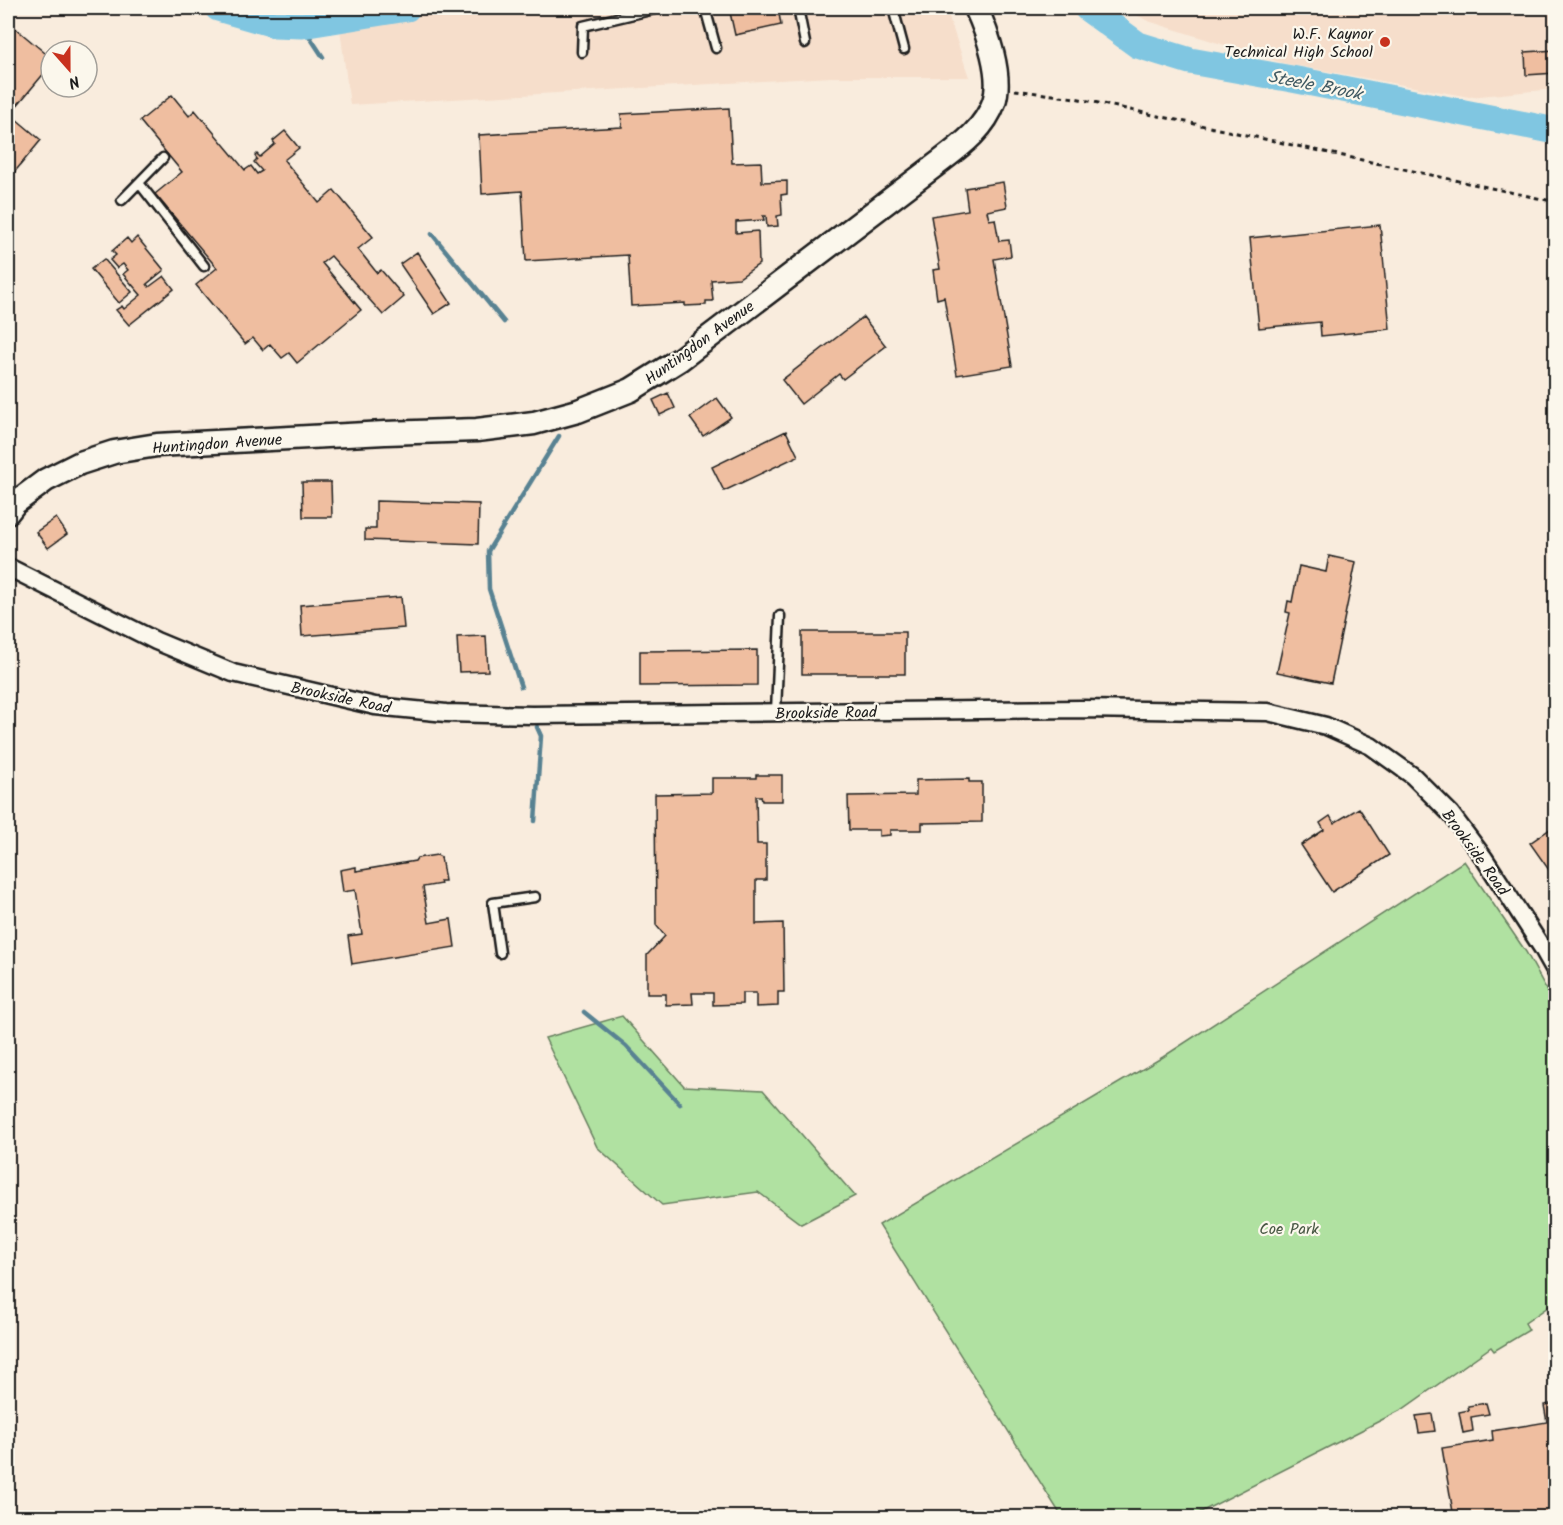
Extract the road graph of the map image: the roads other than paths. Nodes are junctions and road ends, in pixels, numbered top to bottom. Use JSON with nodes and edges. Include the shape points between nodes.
{"nodes":[{"id":1,"x":659,"y":8,"type":"edge"},
{"id":2,"x":705,"y":8,"type":"edge"},
{"id":3,"x":798,"y":8,"type":"edge"},
{"id":4,"x":893,"y":8,"type":"edge"},
{"id":5,"x":976,"y":8,"type":"edge"},
{"id":6,"x":805,"y":43,"type":"dead end"},
{"id":7,"x":716,"y":48,"type":"dead end"},
{"id":8,"x":904,"y":49,"type":"dead end"},
{"id":9,"x":582,"y":52,"type":"dead end"},
{"id":10,"x":163,"y":158,"type":"dead end"},
{"id":11,"x":139,"y":183,"type":"junction"},
{"id":12,"x":122,"y":200,"type":"dead end"},
{"id":13,"x":204,"y":266,"type":"dead end"},
{"id":14,"x":8,"y":512,"type":"edge"},
{"id":15,"x":8,"y":567,"type":"edge"},
{"id":16,"x":780,"y":616,"type":"dead end"},
{"id":17,"x":776,"y":712,"type":"junction"},
{"id":18,"x":535,"y":897,"type":"dead end"},
{"id":19,"x":500,"y":953,"type":"dead end"},
{"id":20,"x":1556,"y":972,"type":"edge"}],
"edges":[{"from":1,"to":9,"type":"lane","via":[[583,26]]},
{"from":2,"to":7,"type":"lane"},
{"from":3,"to":6,"type":"lane"},
{"from":4,"to":8,"type":"lane"},
{"from":5,"to":14,"type":"main road","name":"Huntingdon Avenue","via":[[996,73],[994,101],[982,124],[964,142],[679,360],[631,390],[534,423],[477,430],[157,445],[114,452],[46,480],[15,502]]},
{"from":10,"to":11,"type":"lane"},
{"from":11,"to":12,"type":"lane"},
{"from":11,"to":13,"type":"lane"},
{"from":15,"to":17,"type":"street","name":"Brookside Road","via":[[156,641],[233,673],[375,706],[522,715]]},
{"from":16,"to":17,"type":"lane"},
{"from":17,"to":20,"type":"street","name":"Brookside Road","via":[[1268,712],[1326,726],[1371,746],[1413,776],[1451,814],[1484,858]]},
{"from":18,"to":19,"type":"lane","via":[[494,903]]}]}
